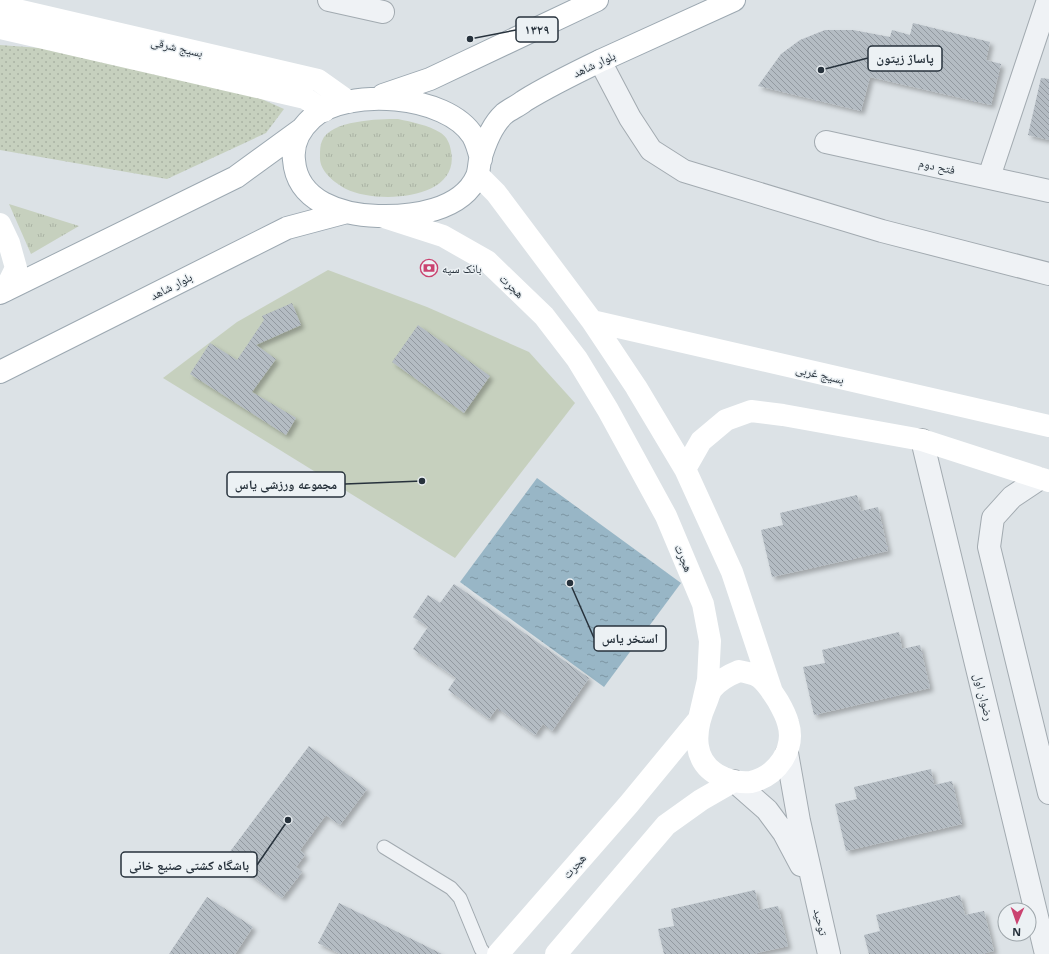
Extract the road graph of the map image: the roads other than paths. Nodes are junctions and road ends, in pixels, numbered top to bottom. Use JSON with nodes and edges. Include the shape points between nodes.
{"nodes":[{"id":1,"x":329,"y":0,"type":"edge"},
{"id":2,"x":597,"y":0,"type":"edge"},
{"id":3,"x":734,"y":0,"type":"edge"},
{"id":4,"x":1048,"y":0,"type":"edge"},
{"id":5,"x":9,"y":5,"type":"edge"},
{"id":6,"x":383,"y":12,"type":"dead end"},
{"id":7,"x":2,"y":29,"type":"edge"},
{"id":8,"x":600,"y":62,"type":"junction"},
{"id":9,"x":373,"y":99,"type":"junction"},
{"id":10,"x":349,"y":102,"type":"junction"},
{"id":11,"x":324,"y":110,"type":"junction"},
{"id":12,"x":302,"y":128,"type":"junction"},
{"id":13,"x":826,"y":142,"type":"dead end"},
{"id":14,"x":479,"y":167,"type":"junction"},
{"id":15,"x":989,"y":177,"type":"junction"},
{"id":16,"x":1049,"y":191,"type":"edge"},
{"id":17,"x":347,"y":212,"type":"junction"},
{"id":18,"x":380,"y":216,"type":"junction"},
{"id":19,"x":0,"y":224,"type":"edge"},
{"id":20,"x":1049,"y":274,"type":"edge"},
{"id":21,"x":3,"y":292,"type":"edge"},
{"id":22,"x":592,"y":321,"type":"junction"},
{"id":23,"x":0,"y":372,"type":"edge"},
{"id":24,"x":1049,"y":426,"type":"edge"},
{"id":25,"x":922,"y":440,"type":"junction"},
{"id":26,"x":685,"y":469,"type":"junction"},
{"id":27,"x":1044,"y":480,"type":"edge"},
{"id":28,"x":772,"y":692,"type":"junction"},
{"id":29,"x":699,"y":719,"type":"junction"},
{"id":30,"x":787,"y":753,"type":"junction"},
{"id":31,"x":734,"y":781,"type":"junction"},
{"id":32,"x":1049,"y":793,"type":"edge"},
{"id":33,"x":384,"y":847,"type":"dead end"},
{"id":34,"x":814,"y":891,"type":"junction"},
{"id":35,"x":485,"y":954,"type":"edge"},
{"id":36,"x":498,"y":954,"type":"edge"},
{"id":37,"x":556,"y":954,"type":"edge"},
{"id":38,"x":829,"y":954,"type":"edge"},
{"id":39,"x":1046,"y":954,"type":"edge"}],
"edges":[{"from":1,"to":6,"type":"street"},
{"from":2,"to":9,"type":"main road","via":[[430,79]]},
{"from":3,"to":8,"type":"main road","name":"بلوار شاهد"},
{"from":4,"to":15,"type":"street"},
{"from":5,"to":7,"type":"main road"},
{"from":5,"to":10,"type":"main road","name":"بسیج شرقی","via":[[318,80]]},
{"from":7,"to":11,"type":"main road","name":"بسیج شرقی","via":[[305,98]]},
{"from":8,"to":14,"type":"main road","name":"بلوار شاهد","via":[[550,85],[503,115],[490,135]]},
{"from":8,"to":20,"type":"street","via":[[630,118],[651,150],[684,171],[882,231]]},
{"from":9,"to":10,"type":"main road"},
{"from":9,"to":14,"type":"main road","via":[[402,100],[430,105],[450,116],[473,135]]},
{"from":10,"to":11,"type":"main road"},
{"from":11,"to":12,"type":"main road"},
{"from":12,"to":17,"type":"main road","via":[[294,142],[294,170],[298,180],[312,197],[321,203]]},
{"from":12,"to":21,"type":"main road","via":[[236,177]]},
{"from":13,"to":15,"type":"street","name":"فتح دوم"},
{"from":14,"to":18,"type":"main road","name":"بلوار شاهد","via":[[472,185],[459,198],[417,214]]},
{"from":14,"to":22,"type":"main road"},
{"from":15,"to":16,"type":"street","name":"فتح دوم"},
{"from":17,"to":18,"type":"main road"},
{"from":17,"to":23,"type":"main road","name":"بلوار شاهد","via":[[287,228]]},
{"from":18,"to":29,"type":"main road","name":"هجرت","via":[[442,236],[487,261],[544,316],[577,359],[666,516],[703,604],[710,641],[710,660]]},
{"from":19,"to":21,"type":"main road","via":[[16,268]]},
{"from":22,"to":24,"type":"main road","name":"بسیج غربی"},
{"from":22,"to":26,"type":"main road","via":[[636,387]]},
{"from":25,"to":26,"type":"main road","via":[[751,411],[726,420],[701,441]]},
{"from":25,"to":27,"type":"main road"},
{"from":25,"to":39,"type":"street","name":"رضوان اول"},
{"from":26,"to":28,"type":"main road","via":[[732,572]]},
{"from":27,"to":32,"type":"street","via":[[1012,497],[993,518],[989,547]]},
{"from":28,"to":29,"type":"main road","via":[[759,677],[739,670],[723,678],[711,690]]},
{"from":28,"to":30,"type":"main road","via":[[788,723],[790,738]]},
{"from":29,"to":31,"type":"main road","via":[[696,735],[698,751],[706,765],[719,775]]},
{"from":29,"to":36,"type":"main road","name":"هجرت"},
{"from":30,"to":31,"type":"main road","via":[[778,767],[765,777],[750,782]]},
{"from":30,"to":34,"type":"street"},
{"from":31,"to":34,"type":"street","via":[[766,810],[784,833]]},
{"from":31,"to":37,"type":"main road","via":[[666,824]]},
{"from":33,"to":35,"type":"lane","via":[[451,888],[460,898]]},
{"from":34,"to":38,"type":"street","name":"توحید"}]}
